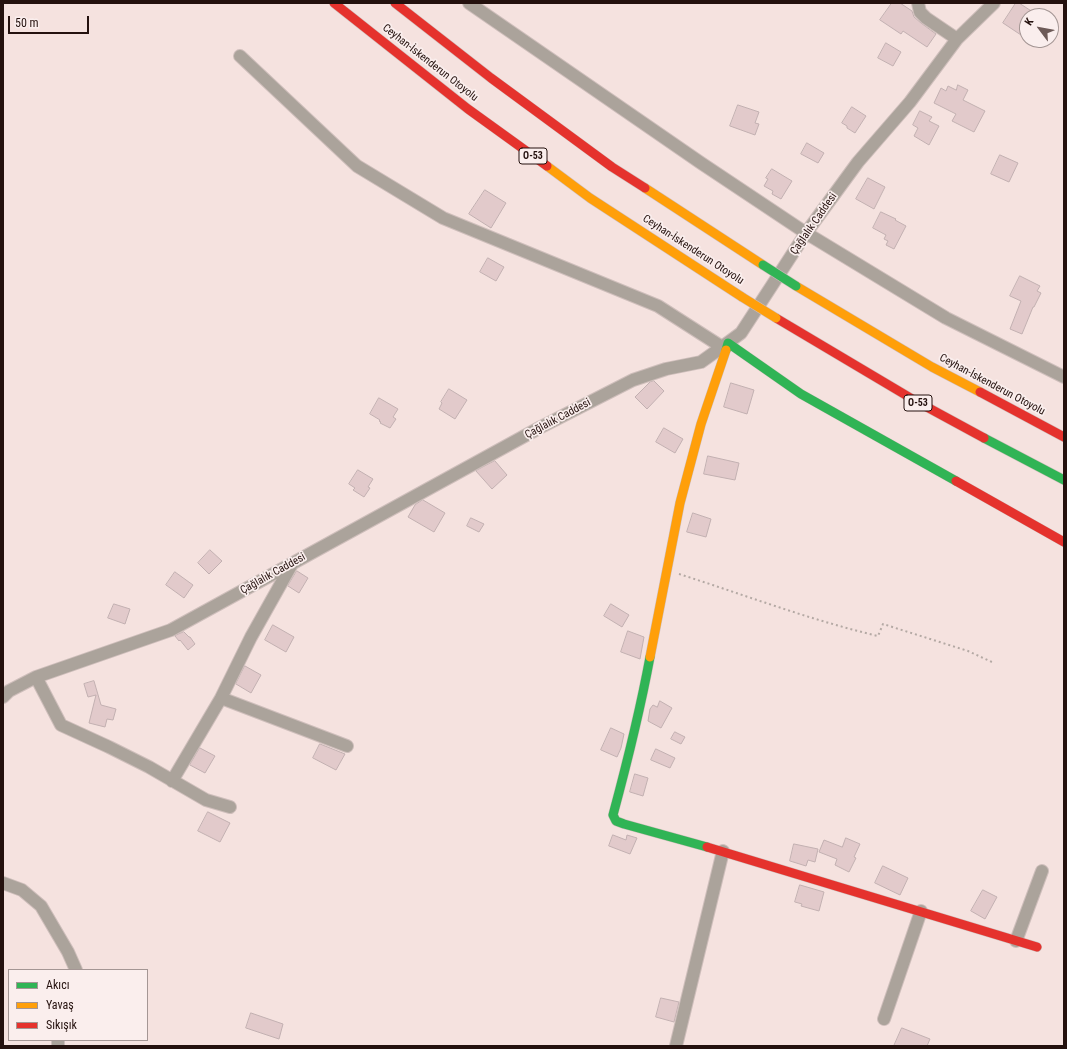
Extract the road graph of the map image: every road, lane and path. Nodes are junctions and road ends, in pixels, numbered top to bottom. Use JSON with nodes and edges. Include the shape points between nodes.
{"nodes":[{"id":1,"x":334,"y":3,"type":"edge"},
{"id":2,"x":395,"y":3,"type":"edge"},
{"id":3,"x":469,"y":3,"type":"edge"},
{"id":4,"x":918,"y":3,"type":"edge"},
{"id":5,"x":994,"y":3,"type":"edge"},
{"id":6,"x":957,"y":40,"type":"junction"},
{"id":7,"x":240,"y":56,"type":"dead end"},
{"id":8,"x":806,"y":233,"type":"junction"},
{"id":9,"x":725,"y":345,"type":"junction"},
{"id":10,"x":1064,"y":376,"type":"edge"},
{"id":11,"x":1064,"y":437,"type":"edge"},
{"id":12,"x":1064,"y":480,"type":"edge"},
{"id":13,"x":1064,"y":542,"type":"edge"},
{"id":14,"x":292,"y":564,"type":"junction"},
{"id":15,"x":667,"y":570,"type":"junction"},
{"id":16,"x":994,"y":663,"type":"dead end"},
{"id":17,"x":36,"y":677,"type":"junction"},
{"id":18,"x":3,"y":697,"type":"edge"},
{"id":19,"x":221,"y":698,"type":"junction"},
{"id":20,"x":347,"y":746,"type":"dead end"},
{"id":21,"x":172,"y":781,"type":"junction"},
{"id":22,"x":230,"y":807,"type":"dead end"},
{"id":23,"x":722,"y":851,"type":"junction"},
{"id":24,"x":1042,"y":871,"type":"dead end"},
{"id":25,"x":3,"y":883,"type":"edge"},
{"id":26,"x":921,"y":911,"type":"junction"},
{"id":27,"x":1016,"y":941,"type":"junction"},
{"id":28,"x":1037,"y":947,"type":"dead end"},
{"id":29,"x":76,"y":969,"type":"edge"},
{"id":30,"x":884,"y":1019,"type":"dead end"},
{"id":31,"x":676,"y":1046,"type":"edge"}],
"edges":[{"from":1,"to":12,"type":"main road","name":"Ceyhan-İskenderun Otoyolu","number":"O-53","bridge":true,"via":[[468,109],[590,198],[776,318],[914,400]]},
{"from":2,"to":11,"type":"main road","name":"Ceyhan-İskenderun Otoyolu","bridge":true,"via":[[612,167],[763,265],[932,367]]},
{"from":3,"to":8,"type":"street"},
{"from":4,"to":6,"type":"street","via":[[920,12],[926,18]]},
{"from":5,"to":6,"type":"street","name":"Çağlalık Caddesi"},
{"from":6,"to":8,"type":"street","name":"Çağlalık Caddesi","via":[[910,102],[858,162]]},
{"from":7,"to":9,"type":"street","via":[[357,166],[436,214],[658,306]]},
{"from":8,"to":9,"type":"street","name":"Çağlalık Caddesi","via":[[741,333]]},
{"from":8,"to":10,"type":"street","via":[[946,318]]},
{"from":9,"to":13,"type":"main road","via":[[801,394]]},
{"from":9,"to":14,"type":"street","name":"Çağlalık Caddesi","via":[[701,362],[666,369],[633,380],[541,427]]},
{"from":9,"to":15,"type":"main road","via":[[680,504]]},
{"from":14,"to":17,"type":"street","name":"Çağlalık Caddesi","via":[[171,630]]},
{"from":14,"to":19,"type":"street","via":[[251,637]]},
{"from":15,"to":16,"type":"path","via":[[803,615],[878,636],[883,624],[968,651]]},
{"from":15,"to":23,"type":"main road","via":[[643,696],[613,815],[616,821],[624,824]]},
{"from":17,"to":18,"type":"street","name":"Çağlalık Caddesi","via":[[9,691]]},
{"from":17,"to":21,"type":"street","via":[[61,725],[136,760]]},
{"from":19,"to":20,"type":"street"},
{"from":19,"to":21,"type":"street"},
{"from":21,"to":22,"type":"street","via":[[206,800]]},
{"from":23,"to":26,"type":"main road"},
{"from":23,"to":31,"type":"street"},
{"from":24,"to":27,"type":"street"},
{"from":25,"to":29,"type":"street","via":[[22,890],[41,906]]},
{"from":26,"to":27,"type":"main road"},
{"from":26,"to":30,"type":"street"},
{"from":27,"to":28,"type":"main road"}]}
